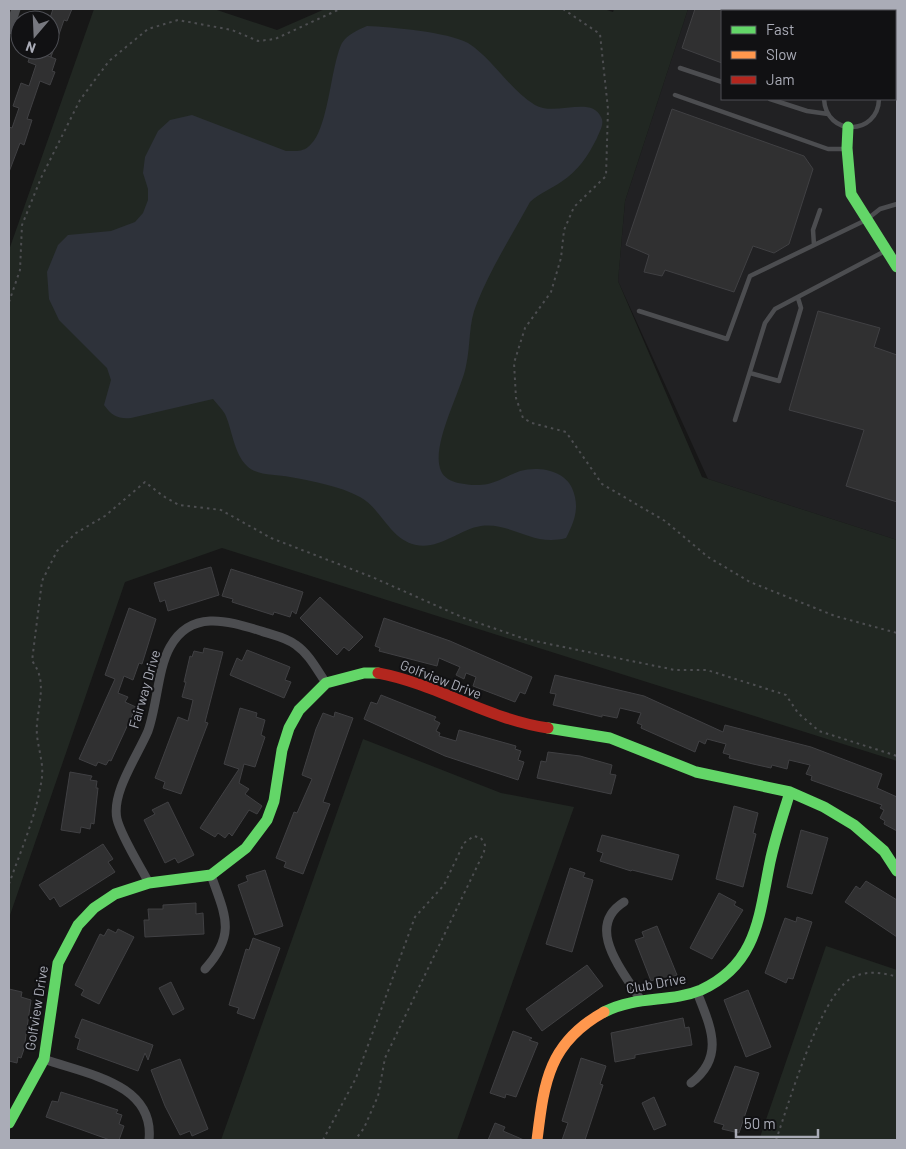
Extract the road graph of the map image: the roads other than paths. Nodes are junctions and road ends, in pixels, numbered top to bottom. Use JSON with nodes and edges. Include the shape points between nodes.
{"nodes":[{"id":1,"x":16,"y":9,"type":"edge"},
{"id":2,"x":9,"y":30,"type":"edge"},
{"id":3,"x":680,"y":68,"type":"dead end"},
{"id":4,"x":721,"y":82,"type":"edge"},
{"id":5,"x":675,"y":95,"type":"dead end"},
{"id":6,"x":773,"y":100,"type":"edge"},
{"id":7,"x":824,"y":100,"type":"edge"},
{"id":8,"x":879,"y":100,"type":"edge"},
{"id":9,"x":828,"y":114,"type":"junction"},
{"id":10,"x":848,"y":127,"type":"junction"},
{"id":11,"x":847,"y":148,"type":"junction"},
{"id":12,"x":897,"y":204,"type":"edge"},
{"id":13,"x":820,"y":210,"type":"dead end"},
{"id":14,"x":866,"y":220,"type":"junction"},
{"id":15,"x":814,"y":245,"type":"junction"},
{"id":16,"x":886,"y":251,"type":"junction"},
{"id":17,"x":897,"y":267,"type":"edge"},
{"id":18,"x":798,"y":298,"type":"junction"},
{"id":19,"x":639,"y":311,"type":"dead end"},
{"id":20,"x":750,"y":373,"type":"junction"},
{"id":21,"x":735,"y":420,"type":"dead end"},
{"id":22,"x":326,"y":683,"type":"junction"},
{"id":23,"x":790,"y":792,"type":"junction"},
{"id":24,"x":895,"y":866,"type":"edge"},
{"id":25,"x":211,"y":875,"type":"junction"},
{"id":26,"x":149,"y":883,"type":"junction"},
{"id":27,"x":624,"y":902,"type":"dead end"},
{"id":28,"x":205,"y":969,"type":"dead end"},
{"id":29,"x":697,"y":992,"type":"junction"},
{"id":30,"x":640,"y":999,"type":"junction"},
{"id":31,"x":44,"y":1059,"type":"junction"},
{"id":32,"x":691,"y":1084,"type":"dead end"},
{"id":33,"x":9,"y":1123,"type":"edge"},
{"id":34,"x":149,"y":1140,"type":"edge"},
{"id":35,"x":537,"y":1140,"type":"edge"}],
"edges":[{"from":1,"to":2,"type":"street"},
{"from":3,"to":4,"type":"lane"},
{"from":5,"to":11,"type":"lane","via":[[828,149]]},
{"from":6,"to":9,"type":"lane"},
{"from":7,"to":9,"type":"lane"},
{"from":8,"to":10,"type":"lane","via":[[873,118],[857,127]]},
{"from":9,"to":10,"type":"lane","via":[[840,125]]},
{"from":10,"to":11,"type":"street"},
{"from":11,"to":14,"type":"street","via":[[851,194]]},
{"from":12,"to":14,"type":"lane","via":[[880,209]]},
{"from":13,"to":15,"type":"lane","via":[[813,230]]},
{"from":14,"to":15,"type":"lane"},
{"from":14,"to":16,"type":"street"},
{"from":15,"to":19,"type":"lane","via":[[750,276],[727,339]]},
{"from":16,"to":17,"type":"street"},
{"from":16,"to":18,"type":"lane"},
{"from":18,"to":20,"type":"lane","via":[[774,309],[765,323]]},
{"from":18,"to":20,"type":"lane","via":[[801,308],[780,381]]},
{"from":20,"to":21,"type":"lane"},
{"from":22,"to":23,"type":"street","name":"Golfview Drive","via":[[364,673],[399,676],[501,718],[610,738],[696,772]]},
{"from":22,"to":25,"type":"street","name":"Golfview Drive","via":[[299,710],[289,728],[282,750],[277,791],[263,827],[240,853]]},
{"from":22,"to":26,"type":"street","name":"Fairway Drive","via":[[296,644],[228,621],[207,621],[190,626],[175,640],[166,657],[148,730],[116,804],[117,819]]},
{"from":23,"to":24,"type":"street","name":"Golfview Drive","via":[[824,806],[854,825],[884,851]]},
{"from":23,"to":29,"type":"street","name":"Club Drive","via":[[756,933],[730,970]]},
{"from":25,"to":26,"type":"street","name":"Golfview Drive"},
{"from":25,"to":28,"type":"street","via":[[226,928],[218,954]]},
{"from":26,"to":31,"type":"street","name":"Golfview Drive","via":[[115,894],[94,908],[78,925],[58,963]]},
{"from":27,"to":30,"type":"street","via":[[609,916],[605,926],[606,939]]},
{"from":29,"to":30,"type":"street","name":"Club Drive"},
{"from":29,"to":32,"type":"street","via":[[711,1028],[712,1054],[705,1070]]},
{"from":30,"to":35,"type":"street","name":"Club Drive","via":[[591,1017],[560,1051],[542,1093]]},
{"from":31,"to":33,"type":"street","name":"Golfview Drive"},
{"from":31,"to":34,"type":"street","via":[[129,1091],[147,1114]]}]}
